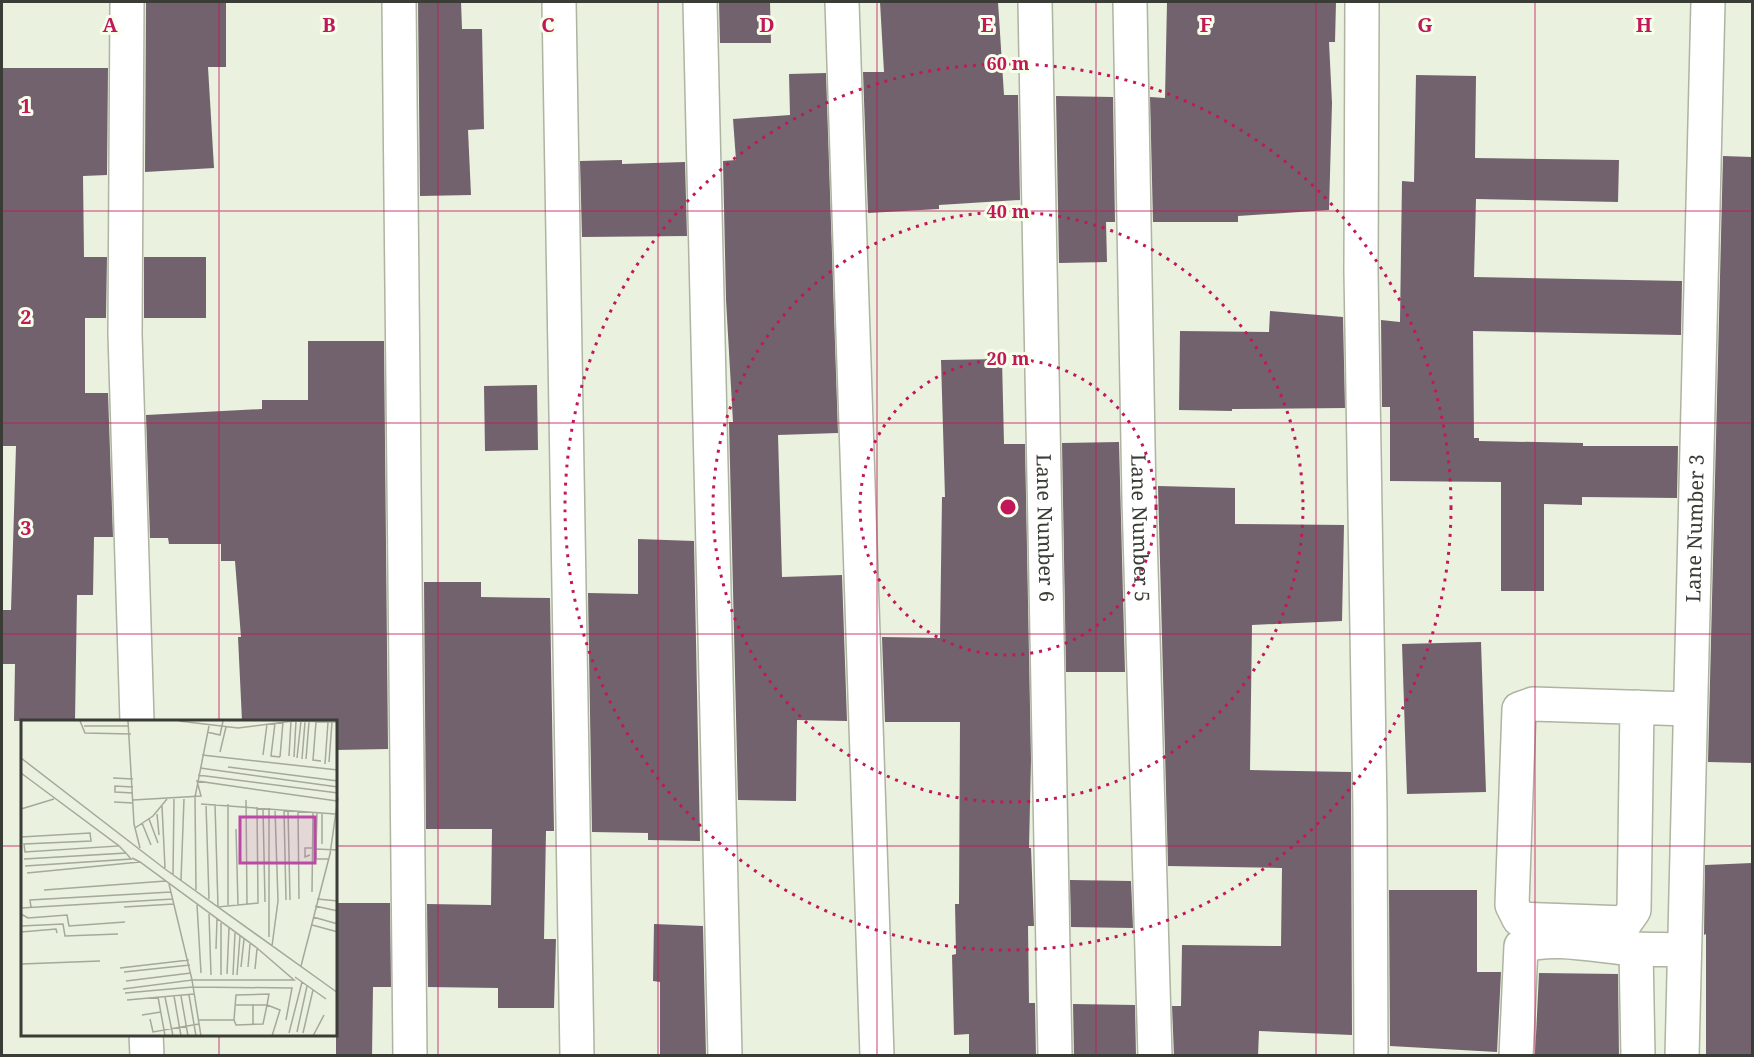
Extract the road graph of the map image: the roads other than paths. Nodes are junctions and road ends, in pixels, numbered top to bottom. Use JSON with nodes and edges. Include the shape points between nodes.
{"nodes":[{"id":1,"x":127,"y":2,"type":"edge"},
{"id":2,"x":399,"y":2,"type":"edge"},
{"id":3,"x":559,"y":2,"type":"edge"},
{"id":4,"x":700,"y":2,"type":"edge"},
{"id":5,"x":842,"y":2,"type":"edge"},
{"id":6,"x":1035,"y":2,"type":"edge"},
{"id":7,"x":1130,"y":2,"type":"edge"},
{"id":8,"x":1362,"y":2,"type":"edge"},
{"id":9,"x":1708,"y":2,"type":"edge"},
{"id":10,"x":1637,"y":707,"type":"junction"},
{"id":11,"x":1689,"y":709,"type":"junction"},
{"id":12,"x":137,"y":720,"type":"edge"},
{"id":13,"x":1636,"y":949,"type":"junction"},
{"id":14,"x":1683,"y":950,"type":"junction"},
{"id":15,"x":146,"y":1036,"type":"edge"},
{"id":16,"x":147,"y":1056,"type":"edge"},
{"id":17,"x":410,"y":1056,"type":"edge"},
{"id":18,"x":577,"y":1056,"type":"edge"},
{"id":19,"x":725,"y":1056,"type":"edge"},
{"id":20,"x":877,"y":1056,"type":"edge"},
{"id":21,"x":1055,"y":1056,"type":"edge"},
{"id":22,"x":1155,"y":1056,"type":"edge"},
{"id":23,"x":1371,"y":1056,"type":"edge"},
{"id":24,"x":1516,"y":1056,"type":"edge"},
{"id":25,"x":1638,"y":1056,"type":"edge"},
{"id":26,"x":1682,"y":1056,"type":"edge"}],
"edges":[{"from":1,"to":12,"type":"street","via":[[125,334]]},
{"from":2,"to":17,"type":"street"},
{"from":3,"to":18,"type":"street"},
{"from":4,"to":19,"type":"street"},
{"from":5,"to":20,"type":"street"},
{"from":6,"to":21,"type":"street","name":"Lane Number 6"},
{"from":7,"to":22,"type":"street","name":"Lane Number 5"},
{"from":8,"to":23,"type":"street","via":[[1361,272]]},
{"from":9,"to":11,"type":"street","name":"Lane Number 3"},
{"from":10,"to":10,"type":"street","via":[[1533,704],[1519,709],[1512,906],[1519,919],[1625,923],[1634,910]]},
{"from":10,"to":11,"type":"street"},
{"from":11,"to":14,"type":"street","name":"Lane Number 3"},
{"from":13,"to":14,"type":"street"},
{"from":13,"to":24,"type":"street","via":[[1579,943],[1533,942],[1521,946]]},
{"from":13,"to":25,"type":"street"},
{"from":14,"to":26,"type":"street","name":"Lane Number 3"},
{"from":15,"to":16,"type":"street"}]}
